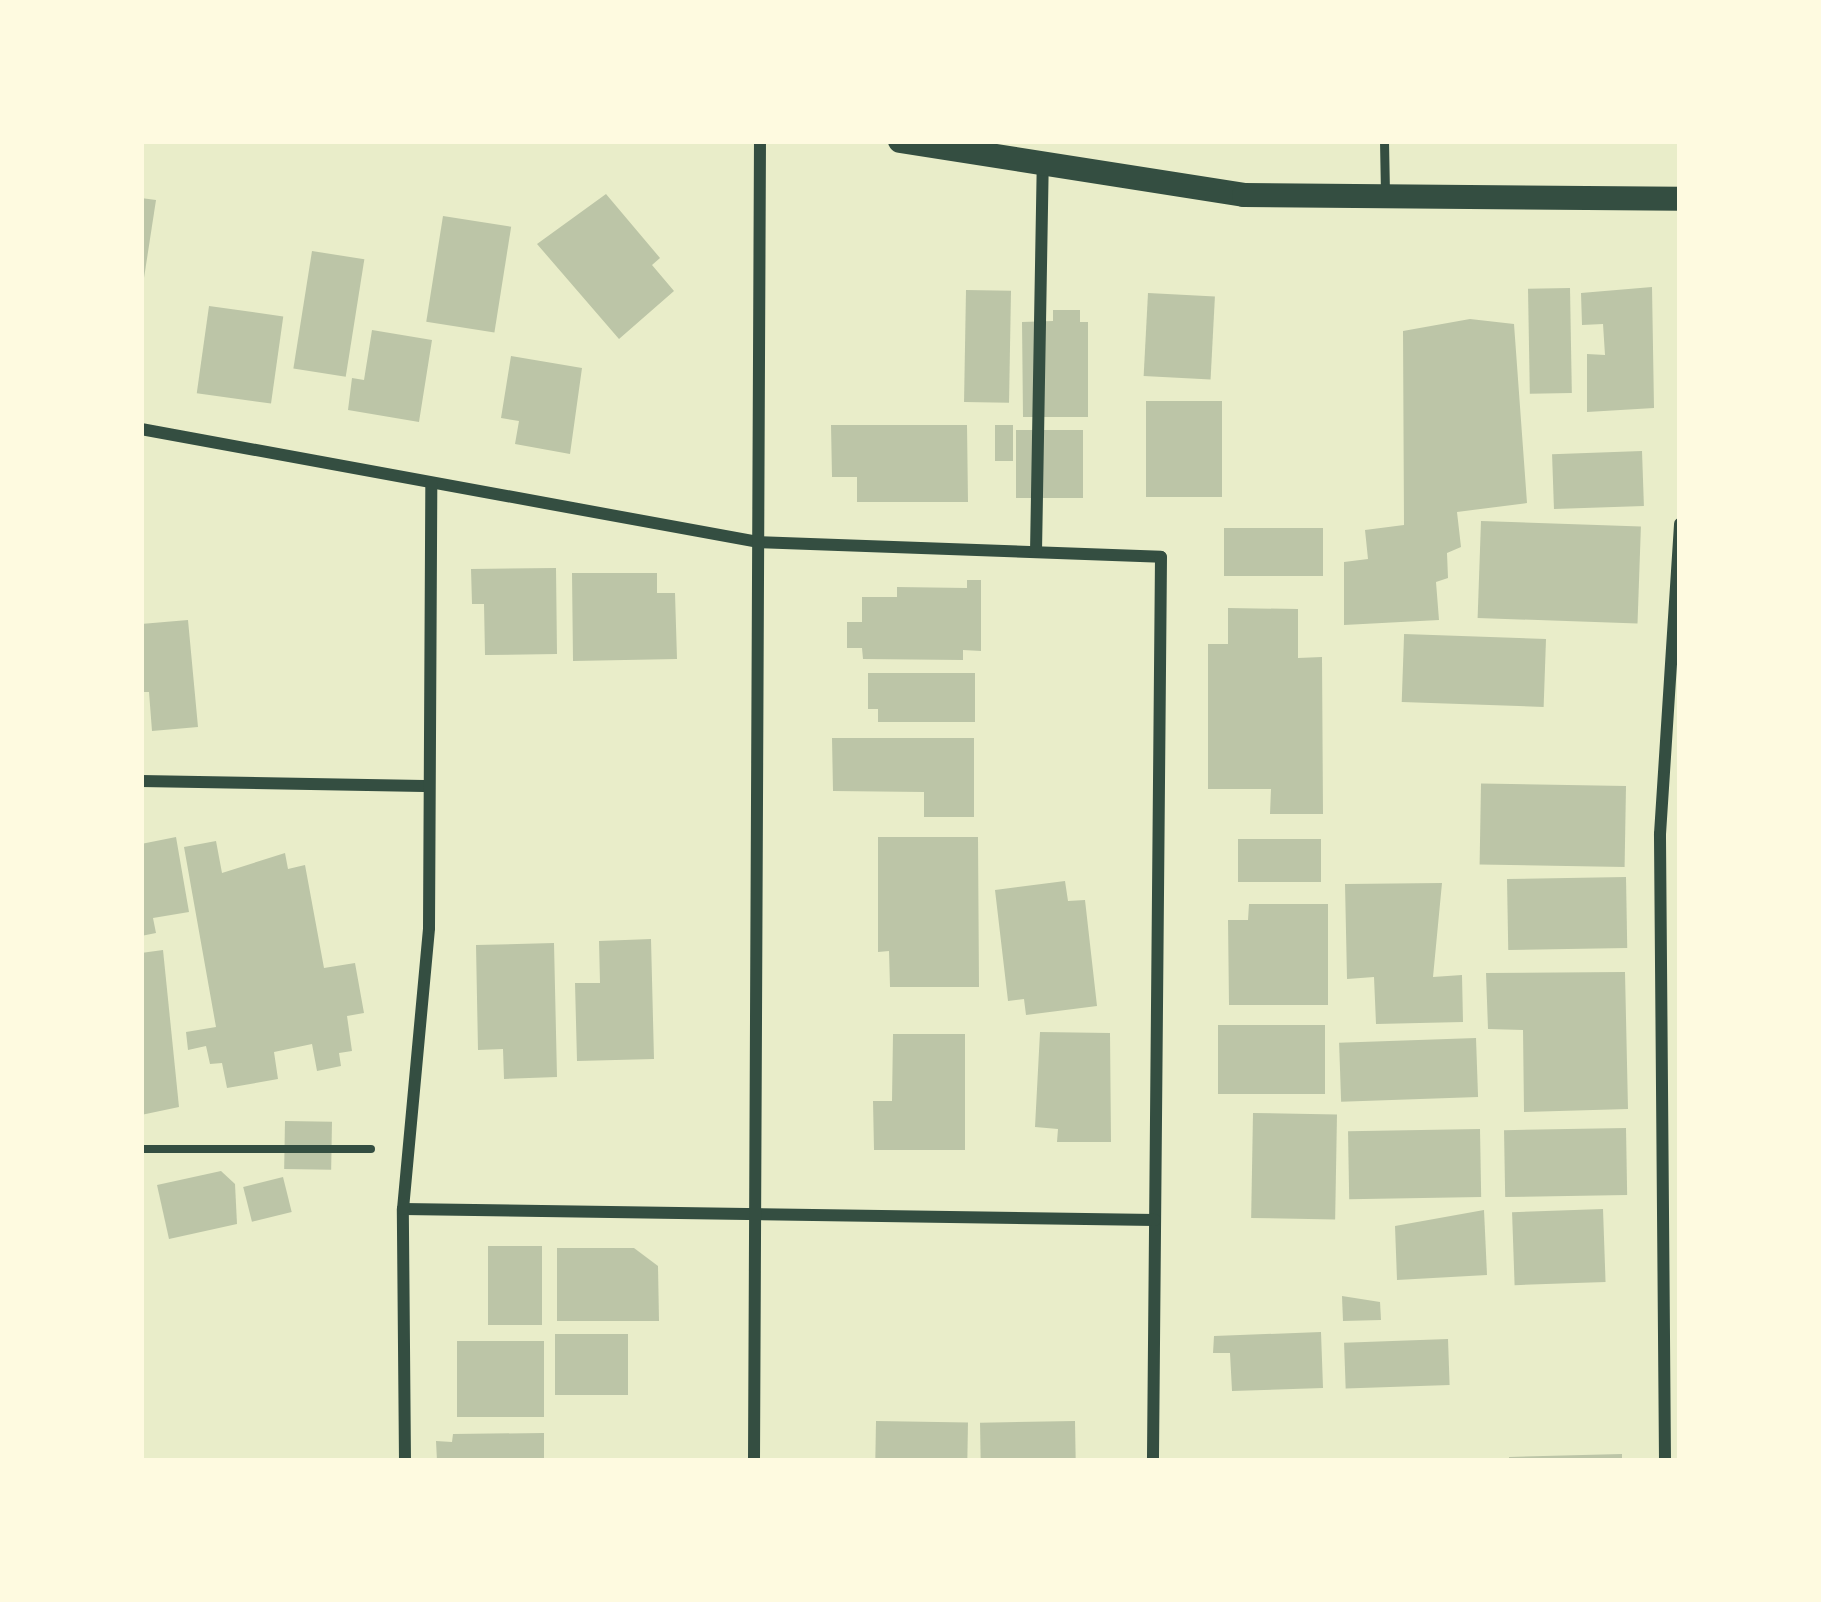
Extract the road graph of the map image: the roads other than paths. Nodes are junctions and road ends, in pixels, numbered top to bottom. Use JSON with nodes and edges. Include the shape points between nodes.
{"nodes":[{"id":1,"x":760,"y":141,"type":"edge"},
{"id":2,"x":900,"y":141,"type":"edge"},
{"id":3,"x":1384,"y":141,"type":"edge"},
{"id":4,"x":993,"y":149,"type":"edge"},
{"id":5,"x":1043,"y":166,"type":"junction"},
{"id":6,"x":1385,"y":199,"type":"junction"},
{"id":7,"x":1680,"y":199,"type":"edge"},
{"id":8,"x":141,"y":429,"type":"edge"},
{"id":9,"x":431,"y":483,"type":"junction"},
{"id":10,"x":1680,"y":524,"type":"edge"},
{"id":11,"x":758,"y":542,"type":"junction"},
{"id":12,"x":1036,"y":552,"type":"junction"},
{"id":13,"x":141,"y":781,"type":"edge"},
{"id":14,"x":424,"y":786,"type":"junction"},
{"id":15,"x":403,"y":1209,"type":"junction"},
{"id":16,"x":754,"y":1214,"type":"junction"},
{"id":17,"x":1156,"y":1220,"type":"junction"},
{"id":18,"x":405,"y":1461,"type":"edge"},
{"id":19,"x":754,"y":1461,"type":"edge"},
{"id":20,"x":1154,"y":1461,"type":"edge"},
{"id":21,"x":1665,"y":1461,"type":"edge"}],
"edges":[{"from":1,"to":11,"type":"street"},
{"from":2,"to":4,"type":"main road"},
{"from":3,"to":6,"type":"lane"},
{"from":4,"to":5,"type":"main road"},
{"from":5,"to":6,"type":"main road","via":[[1244,195]]},
{"from":5,"to":12,"type":"street"},
{"from":6,"to":7,"type":"main road"},
{"from":8,"to":9,"type":"street"},
{"from":9,"to":11,"type":"street"},
{"from":9,"to":14,"type":"street"},
{"from":10,"to":21,"type":"street","via":[[1660,834]]},
{"from":11,"to":12,"type":"street"},
{"from":11,"to":16,"type":"street"},
{"from":12,"to":17,"type":"street","via":[[1162,557]]},
{"from":13,"to":14,"type":"street"},
{"from":14,"to":15,"type":"street","via":[[430,928]]},
{"from":15,"to":16,"type":"street"},
{"from":15,"to":18,"type":"street"},
{"from":16,"to":17,"type":"street"},
{"from":16,"to":19,"type":"street"},
{"from":17,"to":20,"type":"street"}]}
